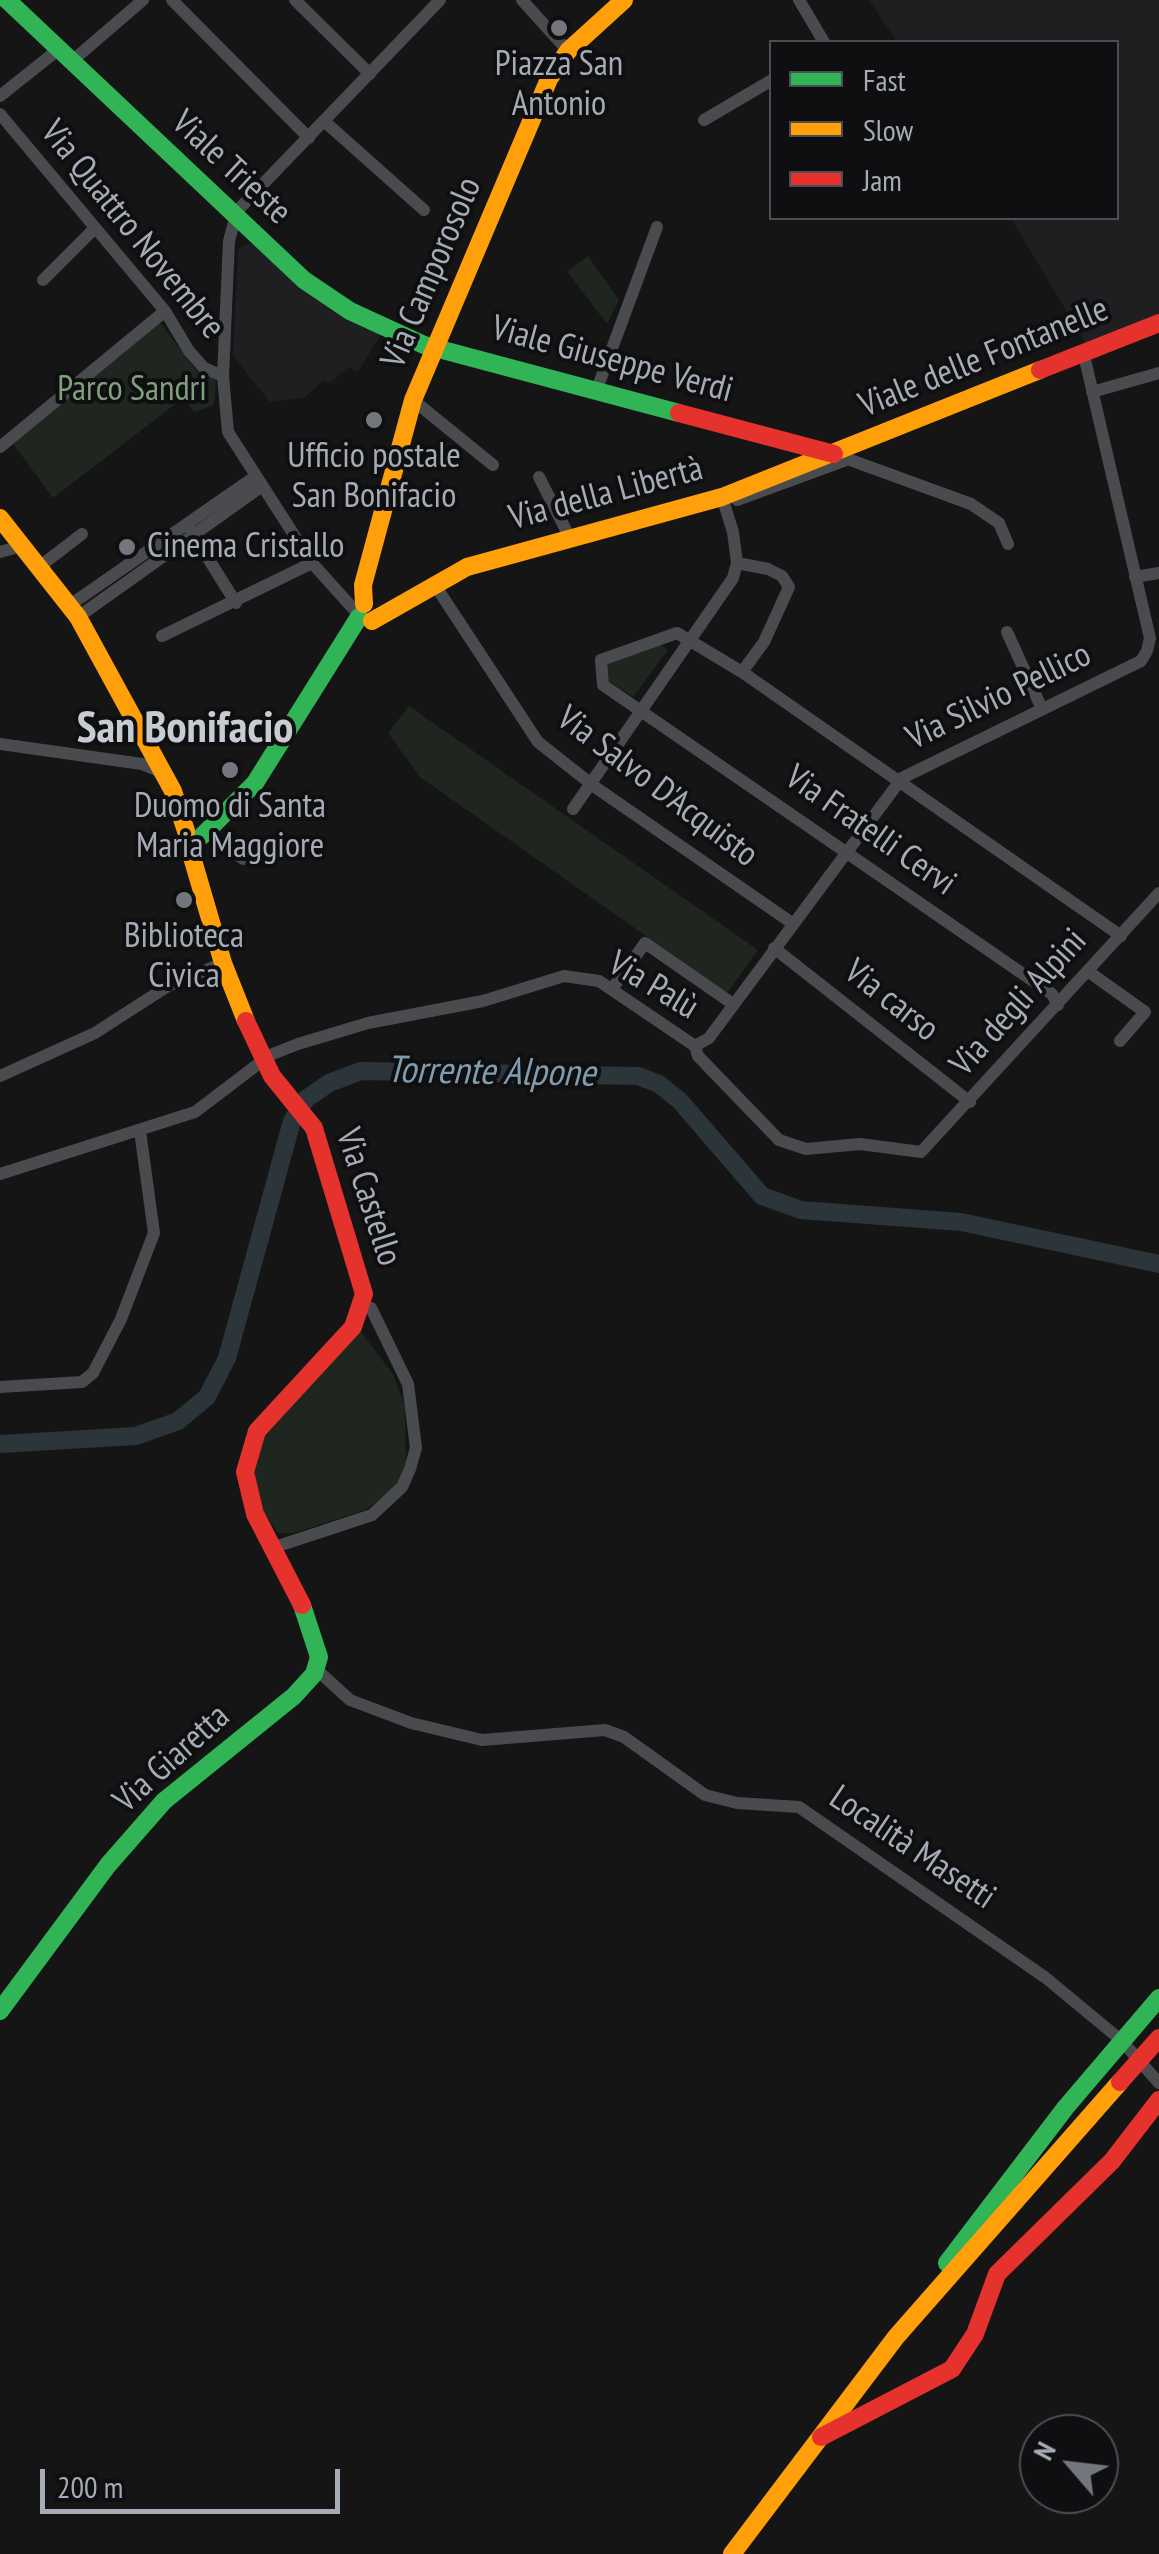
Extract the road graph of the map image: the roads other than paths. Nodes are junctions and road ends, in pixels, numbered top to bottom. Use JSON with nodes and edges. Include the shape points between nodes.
{"nodes":[{"id":1,"x":7,"y":0,"type":"edge"},
{"id":2,"x":143,"y":0,"type":"edge"},
{"id":3,"x":172,"y":0,"type":"edge"},
{"id":4,"x":295,"y":0,"type":"edge"},
{"id":5,"x":440,"y":0,"type":"edge"},
{"id":6,"x":522,"y":0,"type":"edge"},
{"id":7,"x":624,"y":0,"type":"edge"},
{"id":8,"x":799,"y":0,"type":"edge"},
{"id":9,"x":823,"y":40,"type":"edge"},
{"id":10,"x":568,"y":51,"type":"junction"},
{"id":11,"x":65,"y":55,"type":"junction"},
{"id":12,"x":370,"y":74,"type":"junction"},
{"id":13,"x":769,"y":82,"type":"edge"},
{"id":14,"x":0,"y":96,"type":"edge"},
{"id":15,"x":0,"y":114,"type":"edge"},
{"id":16,"x":704,"y":120,"type":"dead end"},
{"id":17,"x":324,"y":121,"type":"junction"},
{"id":18,"x":309,"y":138,"type":"junction"},
{"id":19,"x":424,"y":210,"type":"dead end"},
{"id":20,"x":235,"y":218,"type":"junction"},
{"id":21,"x":95,"y":228,"type":"junction"},
{"id":22,"x":657,"y":228,"type":"dead end"},
{"id":23,"x":42,"y":280,"type":"dead end"},
{"id":24,"x":165,"y":311,"type":"junction"},
{"id":25,"x":1159,"y":323,"type":"edge"},
{"id":26,"x":434,"y":347,"type":"junction"},
{"id":27,"x":1083,"y":352,"type":"junction"},
{"id":28,"x":1159,"y":373,"type":"edge"},
{"id":29,"x":224,"y":376,"type":"junction"},
{"id":30,"x":597,"y":388,"type":"junction"},
{"id":31,"x":1092,"y":392,"type":"junction"},
{"id":32,"x":413,"y":400,"type":"junction"},
{"id":33,"x":773,"y":438,"type":"junction"},
{"id":34,"x":0,"y":448,"type":"edge"},
{"id":35,"x":840,"y":457,"type":"junction"},
{"id":36,"x":493,"y":465,"type":"dead end"},
{"id":37,"x":796,"y":466,"type":"junction"},
{"id":38,"x":538,"y":478,"type":"dead end"},
{"id":39,"x":259,"y":481,"type":"junction"},
{"id":40,"x":723,"y":501,"type":"junction"},
{"id":41,"x":0,"y":518,"type":"edge"},
{"id":42,"x":190,"y":530,"type":"junction"},
{"id":43,"x":82,"y":534,"type":"dead end"},
{"id":44,"x":570,"y":538,"type":"junction"},
{"id":45,"x":1008,"y":544,"type":"dead end"},
{"id":46,"x":22,"y":546,"type":"junction"},
{"id":47,"x":0,"y":552,"type":"edge"},
{"id":48,"x":312,"y":563,"type":"junction"},
{"id":49,"x":736,"y":564,"type":"junction"},
{"id":50,"x":39,"y":567,"type":"junction"},
{"id":51,"x":1159,"y":574,"type":"edge"},
{"id":52,"x":1134,"y":577,"type":"junction"},
{"id":53,"x":435,"y":585,"type":"junction"},
{"id":54,"x":236,"y":604,"type":"junction"},
{"id":55,"x":74,"y":611,"type":"junction"},
{"id":56,"x":362,"y":614,"type":"junction"},
{"id":57,"x":1007,"y":632,"type":"dead end"},
{"id":58,"x":162,"y":636,"type":"dead end"},
{"id":59,"x":693,"y":642,"type":"junction"},
{"id":60,"x":1153,"y":656,"type":"edge"},
{"id":61,"x":742,"y":672,"type":"junction"},
{"id":62,"x":1042,"y":709,"type":"junction"},
{"id":63,"x":641,"y":711,"type":"junction"},
{"id":64,"x":0,"y":744,"type":"edge"},
{"id":65,"x":161,"y":772,"type":"junction"},
{"id":66,"x":592,"y":782,"type":"junction"},
{"id":67,"x":898,"y":783,"type":"junction"},
{"id":68,"x":574,"y":809,"type":"dead end"},
{"id":69,"x":198,"y":834,"type":"junction"},
{"id":70,"x":846,"y":850,"type":"junction"},
{"id":71,"x":243,"y":860,"type":"dead end"},
{"id":72,"x":1159,"y":893,"type":"edge"},
{"id":73,"x":792,"y":923,"type":"junction"},
{"id":74,"x":1121,"y":936,"type":"junction"},
{"id":75,"x":774,"y":948,"type":"junction"},
{"id":76,"x":222,"y":963,"type":"junction"},
{"id":77,"x":1089,"y":972,"type":"junction"},
{"id":78,"x":612,"y":989,"type":"junction"},
{"id":79,"x":733,"y":1004,"type":"junction"},
{"id":80,"x":1058,"y":1006,"type":"junction"},
{"id":81,"x":1120,"y":1041,"type":"dead end"},
{"id":82,"x":695,"y":1046,"type":"junction"},
{"id":83,"x":264,"y":1062,"type":"junction"},
{"id":84,"x":0,"y":1076,"type":"edge"},
{"id":85,"x":970,"y":1102,"type":"junction"},
{"id":86,"x":140,"y":1130,"type":"junction"},
{"id":87,"x":921,"y":1152,"type":"joint"},
{"id":88,"x":0,"y":1174,"type":"edge"},
{"id":89,"x":362,"y":1308,"type":"junction"},
{"id":90,"x":0,"y":1387,"type":"edge"},
{"id":91,"x":272,"y":1548,"type":"junction"},
{"id":92,"x":316,"y":1670,"type":"junction"},
{"id":93,"x":1159,"y":1998,"type":"edge"},
{"id":94,"x":0,"y":2010,"type":"edge"},
{"id":95,"x":1159,"y":2038,"type":"edge"},
{"id":96,"x":1122,"y":2041,"type":"junction"},
{"id":97,"x":1159,"y":2083,"type":"edge"},
{"id":98,"x":1159,"y":2100,"type":"edge"},
{"id":99,"x":896,"y":2337,"type":"junction"},
{"id":100,"x":872,"y":2367,"type":"junction"},
{"id":101,"x":898,"y":2400,"type":"junction"},
{"id":102,"x":816,"y":2440,"type":"junction"},
{"id":103,"x":732,"y":2554,"type":"edge"}],
"edges":[{"from":1,"to":11,"type":"street","name":"Viale Trieste"},
{"from":2,"to":11,"type":"street"},
{"from":3,"to":18,"type":"street"},
{"from":4,"to":12,"type":"street"},
{"from":5,"to":12,"type":"street"},
{"from":6,"to":10,"type":"street"},
{"from":7,"to":10,"type":"street","name":"Via Camporosolo"},
{"from":8,"to":9,"type":"street"},
{"from":10,"to":26,"type":"street","name":"Via Camporosolo","via":[[548,80]]},
{"from":11,"to":14,"type":"street"},
{"from":11,"to":20,"type":"street","name":"Viale Trieste"},
{"from":12,"to":17,"type":"street"},
{"from":13,"to":16,"type":"street"},
{"from":15,"to":21,"type":"street","name":"Via Quattro Novembre"},
{"from":17,"to":18,"type":"street"},
{"from":17,"to":19,"type":"street"},
{"from":18,"to":20,"type":"street"},
{"from":20,"to":26,"type":"street","name":"Viale Trieste","via":[[323,295]]},
{"from":20,"to":29,"type":"street"},
{"from":21,"to":23,"type":"street"},
{"from":21,"to":24,"type":"street","name":"Via Quattro Novembre"},
{"from":22,"to":30,"type":"street"},
{"from":24,"to":29,"type":"street","name":"Via Quattro Novembre","via":[[204,368]]},
{"from":24,"to":34,"type":"street"},
{"from":25,"to":27,"type":"street","name":"Viale delle Fontanelle"},
{"from":26,"to":30,"type":"street","name":"Viale Giuseppe Verdi"},
{"from":26,"to":32,"type":"street","name":"Via Camporosolo"},
{"from":27,"to":31,"type":"street","name":"Via Silvio Pellico"},
{"from":27,"to":35,"type":"street","name":"Viale delle Fontanelle"},
{"from":28,"to":31,"type":"street"},
{"from":29,"to":39,"type":"street","via":[[228,432]]},
{"from":30,"to":33,"type":"street","name":"Viale Giuseppe Verdi"},
{"from":31,"to":52,"type":"street","name":"Via Silvio Pellico"},
{"from":32,"to":36,"type":"street"},
{"from":32,"to":56,"type":"street","name":"Via Camporosolo","via":[[362,585]]},
{"from":33,"to":35,"type":"street","name":"Viale Giuseppe Verdi"},
{"from":33,"to":37,"type":"street","name":"Viale Giuseppe Verdi"},
{"from":35,"to":37,"type":"street","name":"Via della Libertà"},
{"from":35,"to":45,"type":"street","via":[[971,504],[999,524]]},
{"from":37,"to":40,"type":"street","name":"Via della Libertà"},
{"from":38,"to":44,"type":"street"},
{"from":39,"to":42,"type":"street"},
{"from":39,"to":48,"type":"street"},
{"from":40,"to":44,"type":"street","name":"Via della Libertà"},
{"from":40,"to":49,"type":"street"},
{"from":41,"to":46,"type":"street"},
{"from":42,"to":54,"type":"street"},
{"from":42,"to":55,"type":"street"},
{"from":43,"to":50,"type":"street"},
{"from":44,"to":53,"type":"street","name":"Via della Libertà","via":[[467,567]]},
{"from":46,"to":47,"type":"street"},
{"from":46,"to":50,"type":"street"},
{"from":48,"to":54,"type":"street"},
{"from":48,"to":56,"type":"street"},
{"from":49,"to":59,"type":"street"},
{"from":49,"to":61,"type":"street","via":[[768,569],[789,587]]},
{"from":50,"to":55,"type":"street"},
{"from":51,"to":52,"type":"street"},
{"from":52,"to":60,"type":"street","name":"Via Silvio Pellico"},
{"from":53,"to":56,"type":"street","name":"Via della Libertà","via":[[400,606]]},
{"from":53,"to":66,"type":"street","name":"Via Salvo D'Acquisto","via":[[538,742]]},
{"from":54,"to":58,"type":"street"},
{"from":55,"to":65,"type":"street"},
{"from":56,"to":69,"type":"street","name":"Via Camporosolo","via":[[271,760],[224,817]]},
{"from":57,"to":62,"type":"street"},
{"from":59,"to":61,"type":"street"},
{"from":59,"to":63,"type":"street"},
{"from":59,"to":63,"type":"street","name":"Via Fratelli Cervi","via":[[671,633],[608,655],[598,669],[603,684]]},
{"from":60,"to":62,"type":"street","name":"Via Silvio Pellico"},
{"from":61,"to":67,"type":"street"},
{"from":62,"to":67,"type":"street","name":"Via Silvio Pellico"},
{"from":63,"to":66,"type":"street"},
{"from":63,"to":70,"type":"street","name":"Via Fratelli Cervi"},
{"from":64,"to":65,"type":"street"},
{"from":65,"to":69,"type":"street"},
{"from":66,"to":68,"type":"street"},
{"from":66,"to":73,"type":"street","name":"Via Salvo D'Acquisto"},
{"from":67,"to":70,"type":"street","name":"Via Silvio Pellico"},
{"from":67,"to":74,"type":"street"},
{"from":69,"to":71,"type":"street"},
{"from":69,"to":76,"type":"street","name":"Via Castello","via":[[197,871]]},
{"from":70,"to":73,"type":"street","name":"Via Silvio Pellico"},
{"from":70,"to":80,"type":"street","name":"Via Fratelli Cervi","via":[[1052,994]]},
{"from":72,"to":74,"type":"street","name":"Via degli Alpini"},
{"from":73,"to":75,"type":"street","name":"Via Silvio Pellico"},
{"from":74,"to":77,"type":"street","name":"Via degli Alpini"},
{"from":75,"to":79,"type":"street","name":"Via Silvio Pellico"},
{"from":75,"to":85,"type":"street","name":"Via carso"},
{"from":76,"to":83,"type":"street","name":"Via Castello"},
{"from":76,"to":84,"type":"street"},
{"from":77,"to":80,"type":"street","name":"Via degli Alpini"},
{"from":77,"to":81,"type":"street","via":[[1145,1012]]},
{"from":78,"to":79,"type":"street","via":[[645,942]]},
{"from":78,"to":82,"type":"street","name":"Via Palù"},
{"from":78,"to":83,"type":"street","name":"Via Palù","via":[[578,977],[546,979],[324,1034]]},
{"from":79,"to":82,"type":"street","name":"Via Silvio Pellico","via":[[709,1038]]},
{"from":80,"to":85,"type":"street","name":"Via degli Alpini"},
{"from":82,"to":87,"type":"street","name":"Via Palù","via":[[750,1112],[790,1146],[860,1144]]},
{"from":83,"to":86,"type":"street","name":"Via Palù","via":[[195,1112]]},
{"from":83,"to":89,"type":"street","name":"Via Castello","via":[[308,1118],[360,1272]]},
{"from":85,"to":87,"type":"street","name":"Via degli Alpini"},
{"from":86,"to":88,"type":"street","name":"Via Palù"},
{"from":86,"to":90,"type":"street","via":[[154,1233],[93,1373],[82,1382]]},
{"from":89,"to":91,"type":"street","name":"Via Castello","via":[[353,1327],[253,1440],[246,1486]]},
{"from":89,"to":91,"type":"street","name":"Via Castello","via":[[371,1308],[408,1384],[416,1448],[410,1469],[402,1487],[372,1515]]},
{"from":91,"to":92,"type":"street","via":[[311,1624]]},
{"from":92,"to":94,"type":"street","name":"Via Giaretta","via":[[294,1696],[164,1801]]},
{"from":92,"to":96,"type":"street","name":"Località Masetti","via":[[350,1700],[398,1719],[482,1740],[604,1730],[704,1796],[799,1807],[1008,1949]]},
{"from":93,"to":96,"type":"street"},
{"from":95,"to":99,"type":"street","bridge":true},
{"from":96,"to":97,"type":"street","name":"Località Masetti"},
{"from":96,"to":99,"type":"street","via":[[1066,2106]]},
{"from":98,"to":101,"type":"street","via":[[1112,2162],[997,2274],[975,2334],[952,2369]]},
{"from":99,"to":100,"type":"street"},
{"from":100,"to":101,"type":"street","via":[[870,2388],[885,2400]]},
{"from":100,"to":102,"type":"street"},
{"from":101,"to":102,"type":"street"},
{"from":102,"to":103,"type":"street"}]}
